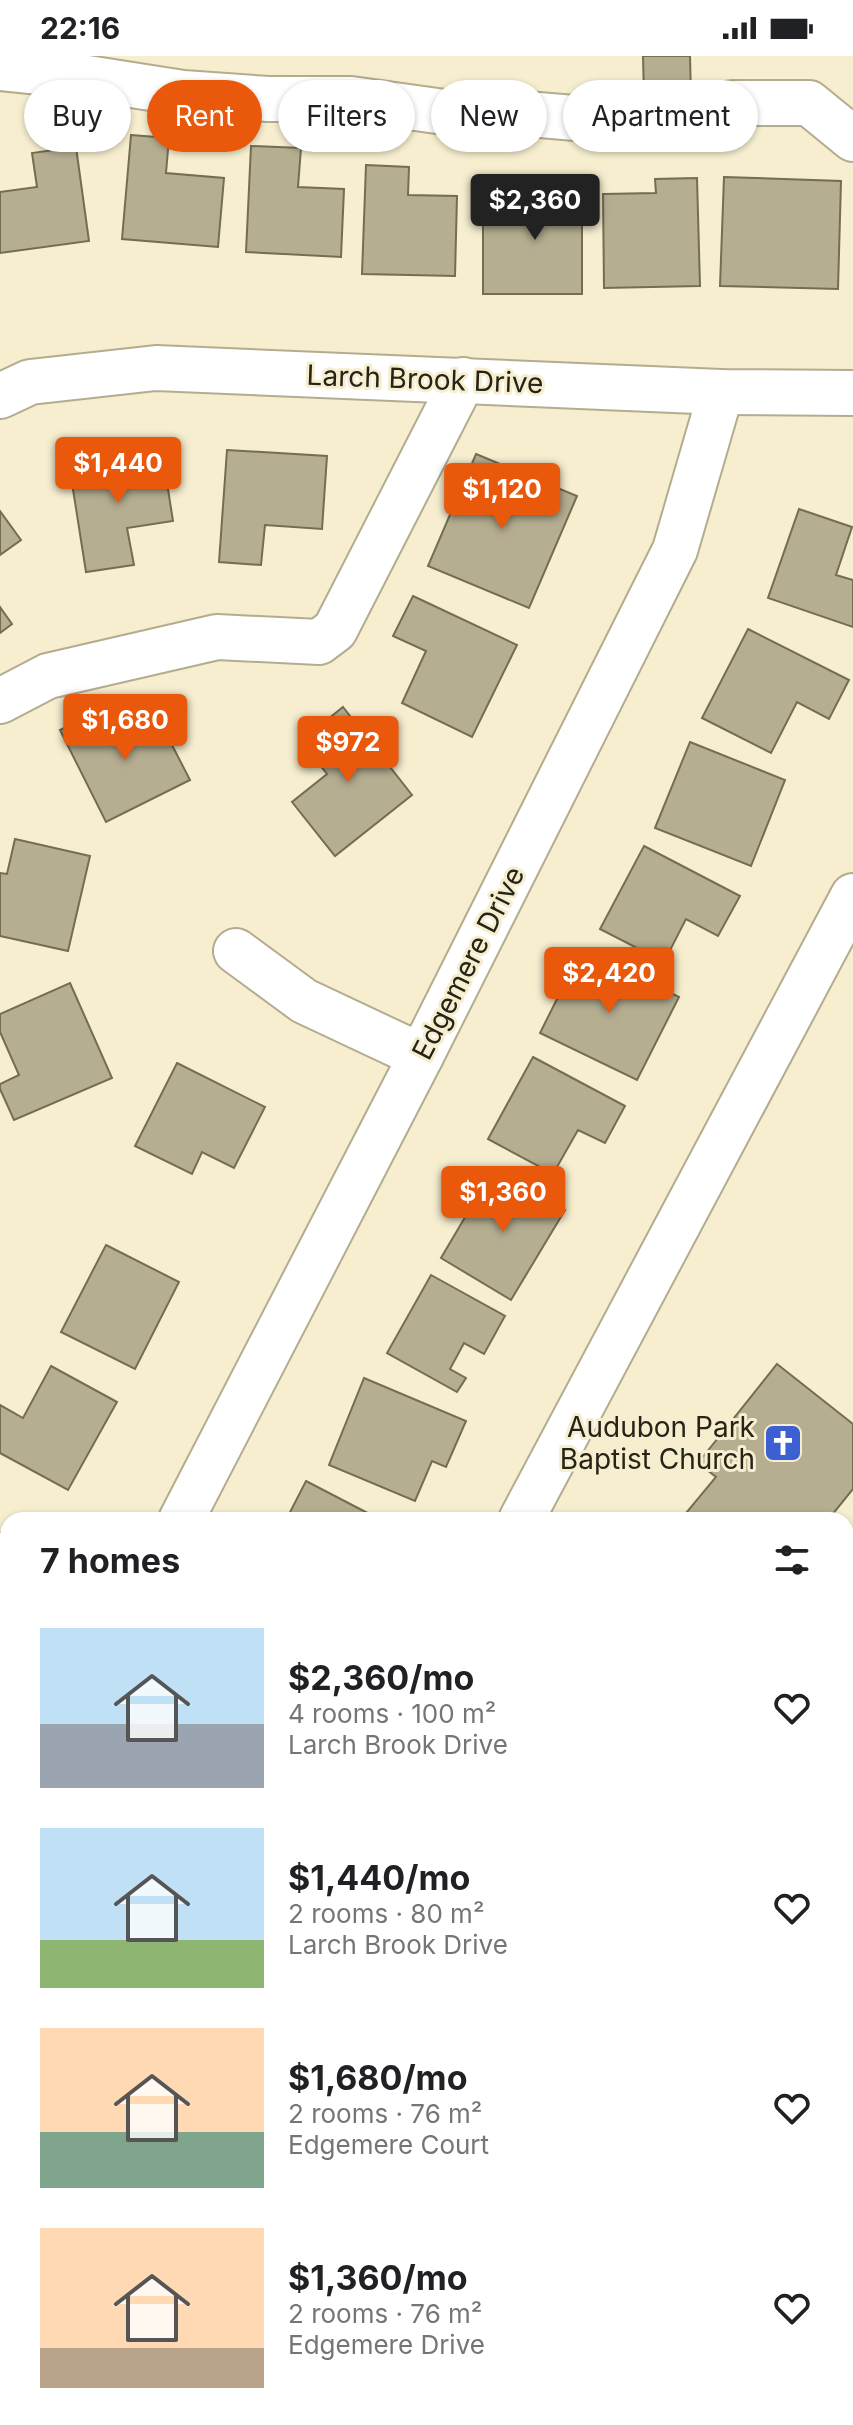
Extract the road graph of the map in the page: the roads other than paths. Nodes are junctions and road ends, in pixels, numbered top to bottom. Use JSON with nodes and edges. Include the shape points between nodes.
{"nodes":[{"id":1,"x":0,"y":68,"type":"edge"},
{"id":2,"x":853,"y":139,"type":"edge"},
{"id":3,"x":463,"y":380,"type":"junction"},
{"id":4,"x":721,"y":392,"type":"junction"},
{"id":5,"x":853,"y":393,"type":"edge"},
{"id":6,"x":0,"y":396,"type":"edge"},
{"id":7,"x":0,"y":701,"type":"edge"},
{"id":8,"x":853,"y":896,"type":"edge"},
{"id":9,"x":236,"y":951,"type":"dead end"},
{"id":10,"x":421,"y":1056,"type":"junction"},
{"id":11,"x":185,"y":1512,"type":"edge"},
{"id":12,"x":525,"y":1512,"type":"edge"}],
"edges":[{"from":1,"to":2,"type":"street","via":[[183,93],[351,99],[466,115],[505,112],[632,123],[732,103],[809,103]]},
{"from":3,"to":4,"type":"street","name":"Larch Brook Drive"},
{"from":3,"to":6,"type":"street","name":"Larch Brook Drive","via":[[156,368],[30,382]]},
{"from":3,"to":7,"type":"street","via":[[335,630],[319,642],[217,637],[48,676]]},
{"from":4,"to":5,"type":"street","name":"Larch Brook Drive"},
{"from":4,"to":10,"type":"street","name":"Edgemere Drive","via":[[675,550]]},
{"from":8,"to":12,"type":"street"},
{"from":9,"to":10,"type":"street","via":[[304,1001]]},
{"from":10,"to":11,"type":"street","name":"Edgemere Drive"}]}
